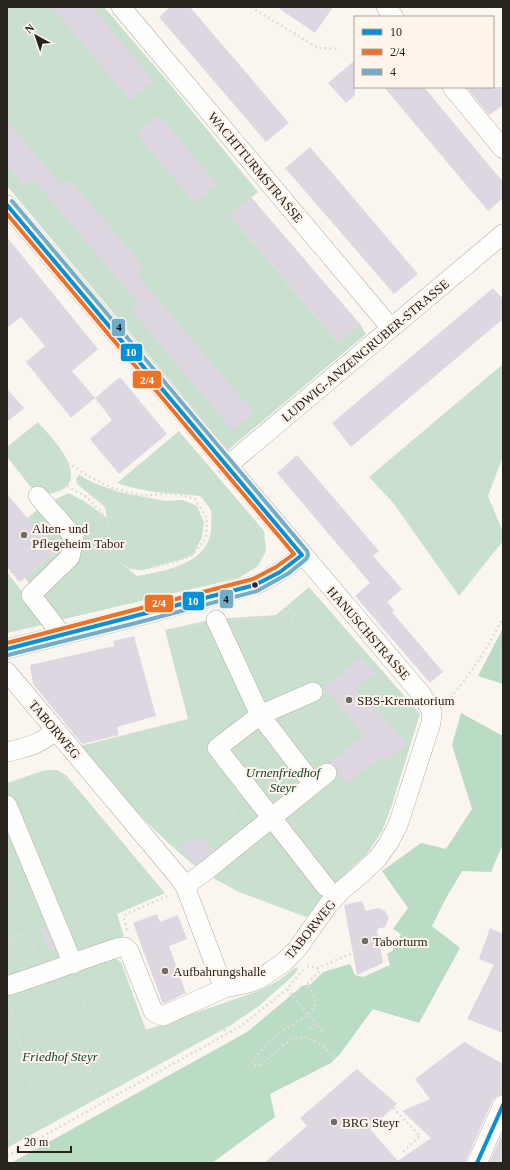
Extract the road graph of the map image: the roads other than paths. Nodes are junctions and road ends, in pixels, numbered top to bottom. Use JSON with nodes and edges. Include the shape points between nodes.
{"nodes":[{"id":1,"x":120,"y":7,"type":"edge"},
{"id":2,"x":386,"y":7,"type":"edge"},
{"id":3,"x":393,"y":16,"type":"edge"},
{"id":4,"x":453,"y":88,"type":"edge"},
{"id":5,"x":503,"y":149,"type":"edge"},
{"id":6,"x":7,"y":205,"type":"edge"},
{"id":7,"x":503,"y":234,"type":"edge"},
{"id":8,"x":391,"y":328,"type":"junction"},
{"id":9,"x":227,"y":466,"type":"junction"},
{"id":10,"x":38,"y":496,"type":"dead end"},
{"id":11,"x":302,"y":555,"type":"junction"},
{"id":12,"x":216,"y":620,"type":"road end"},
{"id":13,"x":62,"y":636,"type":"junction"},
{"id":14,"x":7,"y":649,"type":"edge"},
{"id":15,"x":8,"y":674,"type":"edge"},
{"id":16,"x":312,"y":692,"type":"dead end"},
{"id":17,"x":432,"y":712,"type":"joint"},
{"id":18,"x":260,"y":716,"type":"junction"},
{"id":19,"x":56,"y":730,"type":"junction"},
{"id":20,"x":7,"y":752,"type":"edge"},
{"id":21,"x":7,"y":805,"type":"edge"},
{"id":22,"x":272,"y":818,"type":"junction"},
{"id":23,"x":185,"y":886,"type":"junction"},
{"id":24,"x":326,"y":887,"type":"dead end"},
{"id":25,"x":71,"y":964,"type":"junction"},
{"id":26,"x":217,"y":992,"type":"junction"},
{"id":27,"x":8,"y":994,"type":"edge"},
{"id":28,"x":503,"y":1105,"type":"edge"},
{"id":29,"x":477,"y":1163,"type":"edge"}],
"edges":[{"from":1,"to":8,"type":"street","name":"WACHTTURMSTRASSE"},
{"from":2,"to":3,"type":"street"},
{"from":4,"to":5,"type":"street"},
{"from":6,"to":9,"type":"street","name":"HANUSCHSTRASSE"},
{"from":7,"to":8,"type":"street","name":"LUDWIG-ANZENGRUBER-STRASSE"},
{"from":8,"to":9,"type":"street","name":"LUDWIG-ANZENGRUBER-STRASSE"},
{"from":9,"to":11,"type":"street","name":"HANUSCHSTRASSE"},
{"from":10,"to":13,"type":"street","via":[[74,537],[70,557],[31,595]]},
{"from":11,"to":13,"type":"street","via":[[286,569],[255,585]]},
{"from":11,"to":17,"type":"street","name":"HANUSCHSTRASSE","via":[[422,696]]},
{"from":12,"to":18,"type":"street"},
{"from":13,"to":14,"type":"street"},
{"from":15,"to":19,"type":"street","name":"TABORWEG"},
{"from":16,"to":18,"type":"street"},
{"from":17,"to":26,"type":"street","name":"TABORWEG","via":[[431,723],[398,825],[377,859],[328,905],[297,949],[283,963],[259,979]]},
{"from":18,"to":22,"type":"street","via":[[217,748]]},
{"from":18,"to":22,"type":"street","via":[[320,778]]},
{"from":19,"to":20,"type":"street","via":[[37,744]]},
{"from":19,"to":23,"type":"street","name":"TABORWEG"},
{"from":21,"to":25,"type":"street"},
{"from":22,"to":23,"type":"street"},
{"from":22,"to":24,"type":"street"},
{"from":23,"to":26,"type":"street","name":"TABORWEG"},
{"from":25,"to":26,"type":"street","via":[[125,947],[129,951],[152,1011],[163,1016]]},
{"from":25,"to":27,"type":"street","via":[[47,973]]},
{"from":28,"to":29,"type":"street"}]}
